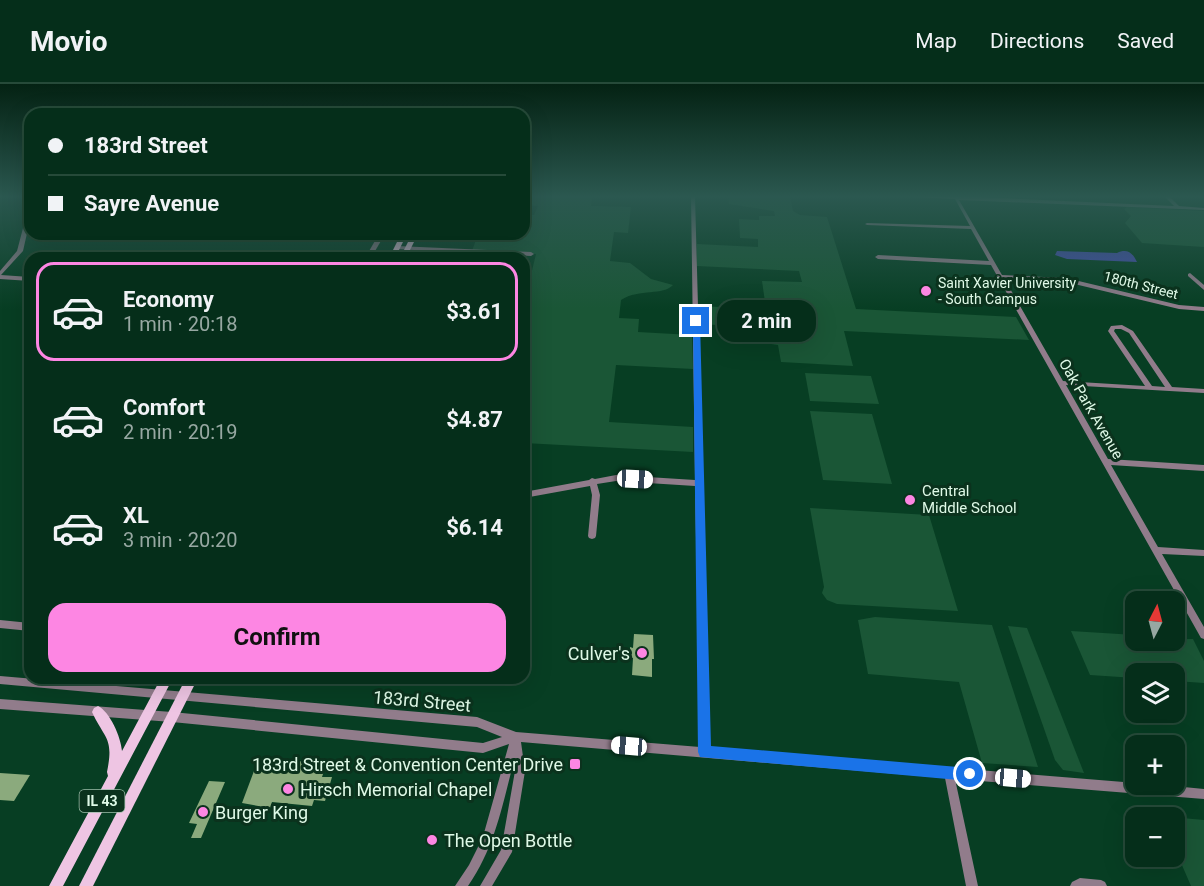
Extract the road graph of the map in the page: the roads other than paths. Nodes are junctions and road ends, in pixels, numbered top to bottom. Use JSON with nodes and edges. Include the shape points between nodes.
{"nodes":[{"id":1,"x":694,"y":233,"type":"edge"},
{"id":2,"x":976,"y":233,"type":"edge"},
{"id":3,"x":24,"y":235,"type":"edge"},
{"id":4,"x":401,"y":240,"type":"edge"},
{"id":5,"x":412,"y":240,"type":"edge"},
{"id":6,"x":397,"y":248,"type":"junction"},
{"id":7,"x":408,"y":249,"type":"junction"},
{"id":8,"x":395,"y":252,"type":"edge"},
{"id":9,"x":406,"y":252,"type":"edge"},
{"id":10,"x":482,"y":252,"type":"edge"},
{"id":11,"x":878,"y":258,"type":"dead end"},
{"id":12,"x":992,"y":263,"type":"junction"},
{"id":13,"x":1190,"y":275,"type":"dead end"},
{"id":14,"x":0,"y":276,"type":"edge"},
{"id":15,"x":1000,"y":276,"type":"junction"},
{"id":16,"x":24,"y":278,"type":"edge"},
{"id":17,"x":1204,"y":288,"type":"edge"},
{"id":18,"x":1204,"y":309,"type":"edge"},
{"id":19,"x":1061,"y":383,"type":"junction"},
{"id":20,"x":1150,"y":388,"type":"junction"},
{"id":21,"x":1170,"y":389,"type":"junction"},
{"id":22,"x":1204,"y":391,"type":"edge"},
{"id":23,"x":1106,"y":462,"type":"junction"},
{"id":24,"x":1204,"y":468,"type":"edge"},
{"id":25,"x":592,"y":481,"type":"junction"},
{"id":26,"x":699,"y":483,"type":"junction"},
{"id":27,"x":530,"y":494,"type":"edge"},
{"id":28,"x":592,"y":536,"type":"dead end"},
{"id":29,"x":1156,"y":550,"type":"junction"},
{"id":30,"x":1204,"y":553,"type":"edge"},
{"id":31,"x":0,"y":624,"type":"edge"},
{"id":32,"x":24,"y":626,"type":"edge"},
{"id":33,"x":1204,"y":635,"type":"edge"},
{"id":34,"x":0,"y":680,"type":"edge"},
{"id":35,"x":24,"y":682,"type":"edge"},
{"id":36,"x":49,"y":684,"type":"edge"},
{"id":37,"x":164,"y":684,"type":"edge"},
{"id":38,"x":189,"y":684,"type":"edge"},
{"id":39,"x":159,"y":693,"type":"junction"},
{"id":40,"x":183,"y":696,"type":"junction"},
{"id":41,"x":0,"y":704,"type":"edge"},
{"id":42,"x":98,"y":711,"type":"junction"},
{"id":43,"x":147,"y":715,"type":"junction"},
{"id":44,"x":172,"y":717,"type":"junction"},
{"id":45,"x":516,"y":737,"type":"junction"},
{"id":46,"x":705,"y":752,"type":"junction"},
{"id":47,"x":949,"y":772,"type":"junction"},
{"id":48,"x":111,"y":784,"type":"junction"},
{"id":49,"x":1204,"y":794,"type":"edge"},
{"id":50,"x":56,"y":886,"type":"edge"},
{"id":51,"x":86,"y":886,"type":"edge"},
{"id":52,"x":461,"y":886,"type":"edge"},
{"id":53,"x":486,"y":886,"type":"edge"},
{"id":54,"x":972,"y":886,"type":"edge"},
{"id":55,"x":1076,"y":886,"type":"edge"},
{"id":56,"x":1101,"y":886,"type":"edge"}],
"edges":[{"from":1,"to":26,"type":"street"},
{"from":2,"to":12,"type":"street","name":"Oak Park Avenue"},
{"from":3,"to":14,"type":"street","via":[[20,251]]},
{"from":4,"to":6,"type":"main road"},
{"from":5,"to":7,"type":"main road"},
{"from":6,"to":7,"type":"street"},
{"from":6,"to":8,"type":"main road"},
{"from":7,"to":9,"type":"main road"},
{"from":7,"to":10,"type":"street"},
{"from":11,"to":12,"type":"street"},
{"from":12,"to":15,"type":"street","name":"Oak Park Avenue"},
{"from":13,"to":17,"type":"street"},
{"from":14,"to":16,"type":"street"},
{"from":15,"to":18,"type":"street","name":"180th Street","via":[[1066,280],[1179,307]]},
{"from":15,"to":19,"type":"street","name":"Oak Park Avenue"},
{"from":19,"to":20,"type":"street"},
{"from":19,"to":23,"type":"street","name":"Oak Park Avenue"},
{"from":20,"to":21,"type":"street"},
{"from":20,"to":21,"type":"street","via":[[1111,331],[1113,327],[1131,332]]},
{"from":21,"to":22,"type":"street"},
{"from":23,"to":24,"type":"street"},
{"from":23,"to":29,"type":"street","name":"Oak Park Avenue"},
{"from":25,"to":26,"type":"street","via":[[616,478]]},
{"from":25,"to":27,"type":"street"},
{"from":25,"to":28,"type":"street","via":[[596,495]]},
{"from":26,"to":46,"type":"street"},
{"from":29,"to":30,"type":"street"},
{"from":29,"to":33,"type":"street","name":"Oak Park Avenue"},
{"from":31,"to":32,"type":"street"},
{"from":34,"to":35,"type":"street","name":"183rd Street"},
{"from":36,"to":39,"type":"street","name":"183rd Street"},
{"from":37,"to":39,"type":"main road","number":"IL 43"},
{"from":38,"to":40,"type":"main road","number":"IL 43"},
{"from":39,"to":40,"type":"street","name":"183rd Street"},
{"from":39,"to":43,"type":"main road","number":"IL 43"},
{"from":40,"to":44,"type":"main road","number":"IL 43"},
{"from":40,"to":45,"type":"street","name":"183rd Street","via":[[477,722]]},
{"from":41,"to":42,"type":"street","name":"183rd Street"},
{"from":42,"to":43,"type":"street","name":"183rd Street"},
{"from":42,"to":48,"type":"main road","via":[[118,752]]},
{"from":43,"to":44,"type":"street","name":"183rd Street"},
{"from":43,"to":48,"type":"main road","number":"IL 43"},
{"from":44,"to":45,"type":"street","name":"183rd Street","via":[[483,747]]},
{"from":44,"to":51,"type":"main road","number":"IL 43"},
{"from":45,"to":46,"type":"street","name":"183rd Street"},
{"from":45,"to":52,"type":"street","via":[[504,770],[493,827],[477,867]]},
{"from":45,"to":53,"type":"street","via":[[520,771],[506,852]]},
{"from":46,"to":47,"type":"street","name":"183rd Street"},
{"from":47,"to":49,"type":"street","name":"183rd Street"},
{"from":47,"to":54,"type":"street"},
{"from":48,"to":50,"type":"main road","number":"IL 43"},
{"from":55,"to":56,"type":"street"}]}
